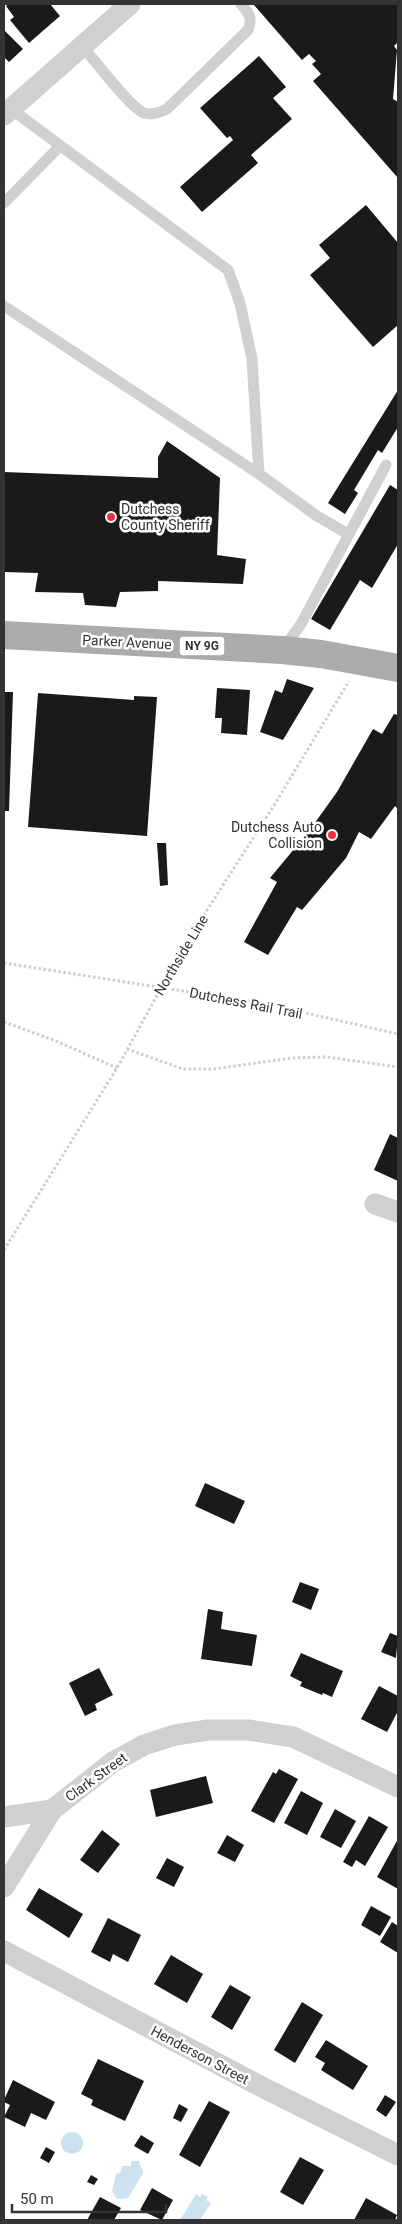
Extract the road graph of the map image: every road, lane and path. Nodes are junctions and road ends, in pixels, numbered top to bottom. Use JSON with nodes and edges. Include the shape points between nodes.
{"nodes":[{"id":1,"x":130,"y":4,"type":"edge"},
{"id":2,"x":241,"y":4,"type":"edge"},
{"id":3,"x":82,"y":46,"type":"junction"},
{"id":4,"x":7,"y":112,"type":"edge"},
{"id":5,"x":59,"y":147,"type":"junction"},
{"id":6,"x":4,"y":203,"type":"edge"},
{"id":7,"x":4,"y":306,"type":"edge"},
{"id":8,"x":386,"y":465,"type":"dead end"},
{"id":9,"x":259,"y":474,"type":"junction"},
{"id":10,"x":348,"y":534,"type":"junction"},
{"id":11,"x":4,"y":635,"type":"edge"},
{"id":12,"x":282,"y":650,"type":"junction"},
{"id":13,"x":361,"y":662,"type":"junction"},
{"id":14,"x":398,"y":668,"type":"edge"},
{"id":15,"x":4,"y":964,"type":"edge"},
{"id":16,"x":4,"y":1022,"type":"edge"},
{"id":17,"x":398,"y":1034,"type":"edge"},
{"id":18,"x":127,"y":1049,"type":"junction"},
{"id":19,"x":398,"y":1067,"type":"edge"},
{"id":20,"x":117,"y":1068,"type":"junction"},
{"id":21,"x":375,"y":1204,"type":"dead end"},
{"id":22,"x":398,"y":1212,"type":"edge"},
{"id":23,"x":4,"y":1250,"type":"edge"},
{"id":24,"x":398,"y":1787,"type":"edge"},
{"id":25,"x":52,"y":1810,"type":"junction"},
{"id":26,"x":4,"y":1817,"type":"edge"},
{"id":27,"x":4,"y":1887,"type":"edge"},
{"id":28,"x":4,"y":1951,"type":"edge"},
{"id":29,"x":398,"y":2155,"type":"edge"}],
"edges":[{"from":1,"to":3,"type":"street"},
{"from":2,"to":3,"type":"lane","via":[[250,14],[248,30],[167,109],[155,114],[144,113],[128,100]]},
{"from":3,"to":4,"type":"street"},
{"from":4,"to":5,"type":"lane"},
{"from":5,"to":6,"type":"lane"},
{"from":5,"to":9,"type":"lane","via":[[228,270],[240,303],[252,359]]},
{"from":7,"to":9,"type":"lane"},
{"from":8,"to":10,"type":"lane"},
{"from":9,"to":10,"type":"lane"},
{"from":10,"to":12,"type":"lane","via":[[301,624]]},
{"from":11,"to":12,"type":"main road","name":"Parker Avenue","number":"NY 9G"},
{"from":12,"to":13,"type":"main road","name":"Parker Avenue","number":"NY 9G"},
{"from":13,"to":14,"type":"main road","name":"Parker Avenue","number":"NY 9G"},
{"from":13,"to":18,"type":"path","name":"Northside Line","via":[[186,943]]},
{"from":15,"to":17,"type":"path","name":"Dutchess Rail Trail","bridge":true,"via":[[266,1004]]},
{"from":16,"to":20,"type":"path","via":[[56,1040]]},
{"from":18,"to":19,"type":"path","via":[[183,1069],[214,1069],[292,1058],[327,1057]]},
{"from":18,"to":20,"type":"path","name":"Northside Line"},
{"from":20,"to":23,"type":"path","name":"Northside Line"},
{"from":21,"to":22,"type":"street"},
{"from":24,"to":25,"type":"street","name":"Clark Street","via":[[293,1737],[248,1730],[208,1730],[144,1745],[112,1762]]},
{"from":25,"to":26,"type":"street"},
{"from":25,"to":27,"type":"street","name":"Clark Street"},
{"from":28,"to":29,"type":"street","name":"Henderson Street"}]}
